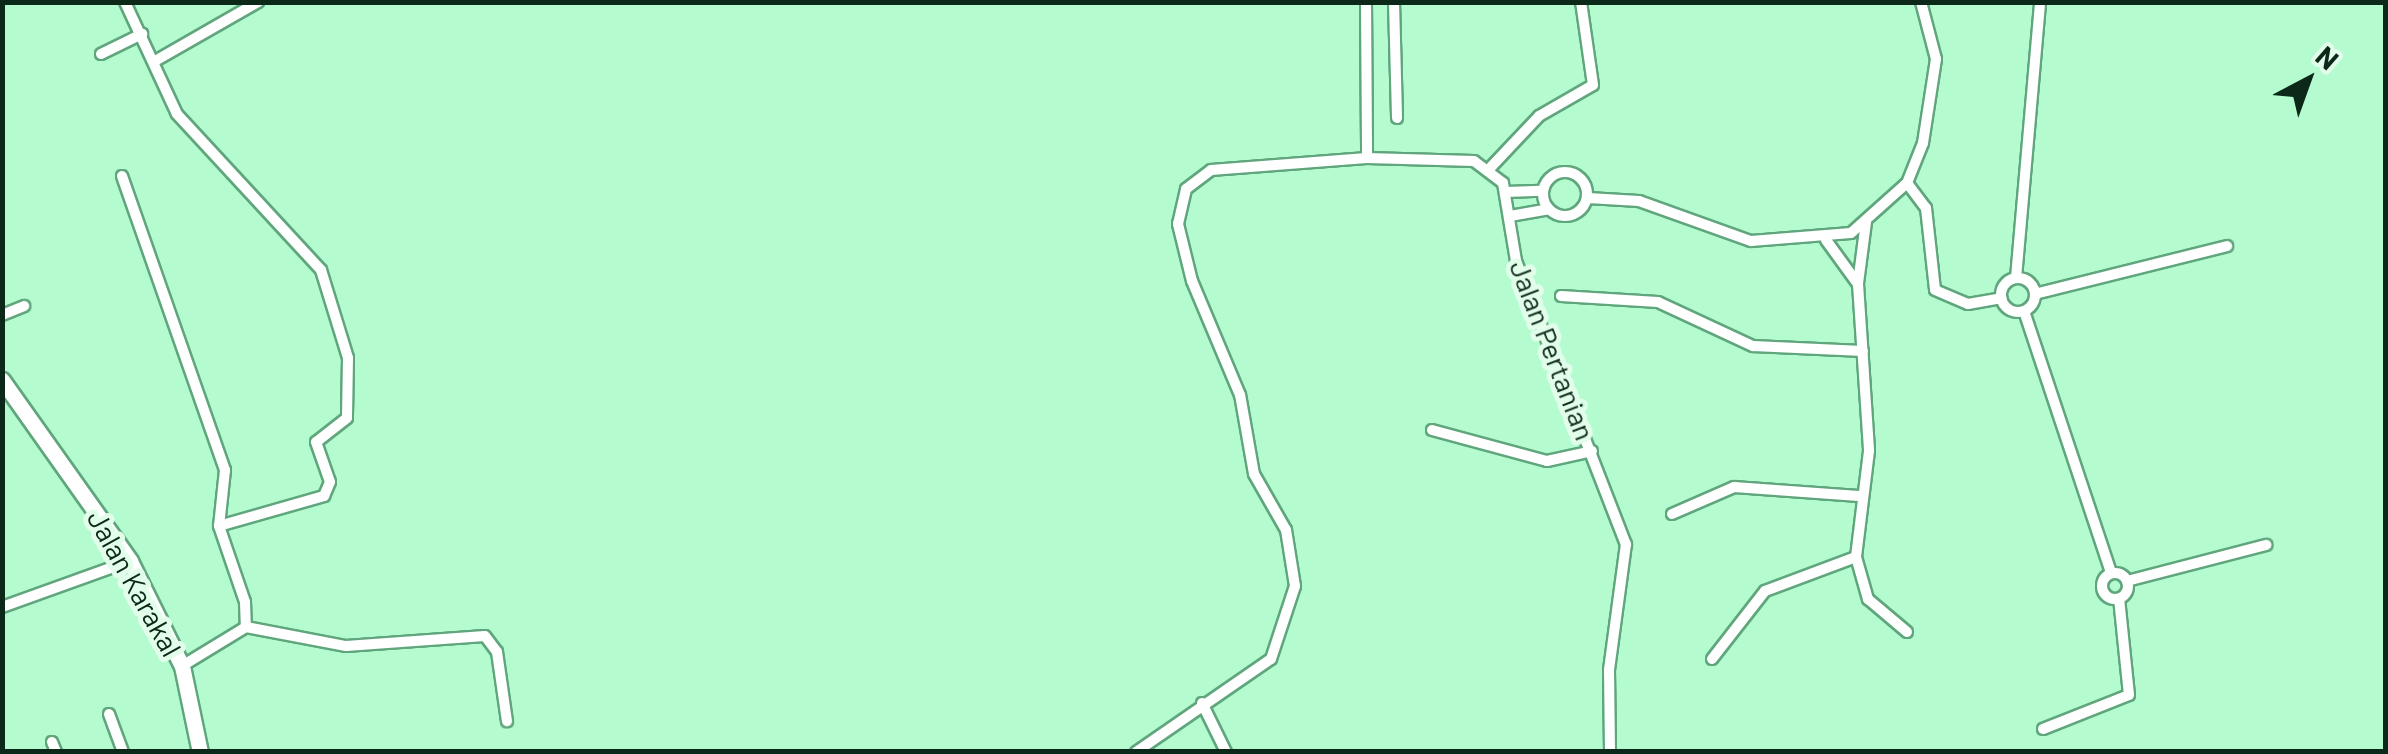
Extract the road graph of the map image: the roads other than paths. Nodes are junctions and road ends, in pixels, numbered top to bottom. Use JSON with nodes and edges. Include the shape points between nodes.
{"nodes":[{"id":1,"x":125,"y":2,"type":"edge"},
{"id":2,"x":258,"y":2,"type":"edge"},
{"id":3,"x":1366,"y":2,"type":"edge"},
{"id":4,"x":1394,"y":2,"type":"edge"},
{"id":5,"x":1581,"y":2,"type":"edge"},
{"id":6,"x":1921,"y":2,"type":"edge"},
{"id":7,"x":2040,"y":2,"type":"edge"},
{"id":8,"x":142,"y":34,"type":"junction"},
{"id":9,"x":101,"y":54,"type":"dead end"},
{"id":10,"x":155,"y":61,"type":"junction"},
{"id":11,"x":1397,"y":118,"type":"dead end"},
{"id":12,"x":1366,"y":158,"type":"junction"},
{"id":13,"x":1491,"y":167,"type":"junction"},
{"id":14,"x":122,"y":176,"type":"dead end"},
{"id":15,"x":1907,"y":184,"type":"junction"},
{"id":16,"x":1542,"y":191,"type":"junction"},
{"id":17,"x":1506,"y":192,"type":"junction"},
{"id":18,"x":1588,"y":198,"type":"junction"},
{"id":19,"x":1548,"y":210,"type":"junction"},
{"id":20,"x":1510,"y":216,"type":"junction"},
{"id":21,"x":1866,"y":222,"type":"junction"},
{"id":22,"x":1826,"y":240,"type":"junction"},
{"id":23,"x":2227,"y":246,"type":"dead end"},
{"id":24,"x":2016,"y":278,"type":"junction"},
{"id":25,"x":1858,"y":284,"type":"junction"},
{"id":26,"x":2035,"y":294,"type":"junction"},
{"id":27,"x":1562,"y":296,"type":"dead end"},
{"id":28,"x":2001,"y":298,"type":"junction"},
{"id":29,"x":24,"y":306,"type":"dead end"},
{"id":30,"x":2024,"y":311,"type":"junction"},
{"id":31,"x":2,"y":315,"type":"edge"},
{"id":32,"x":1862,"y":351,"type":"junction"},
{"id":33,"x":2,"y":380,"type":"edge"},
{"id":34,"x":1432,"y":430,"type":"dead end"},
{"id":35,"x":1592,"y":451,"type":"junction"},
{"id":36,"x":1859,"y":496,"type":"junction"},
{"id":37,"x":1672,"y":514,"type":"dead end"},
{"id":38,"x":219,"y":526,"type":"junction"},
{"id":39,"x":2266,"y":544,"type":"dead end"},
{"id":40,"x":1856,"y":557,"type":"junction"},
{"id":41,"x":130,"y":561,"type":"junction"},
{"id":42,"x":2110,"y":573,"type":"junction"},
{"id":43,"x":2127,"y":581,"type":"junction"},
{"id":44,"x":2119,"y":598,"type":"junction"},
{"id":45,"x":2,"y":607,"type":"edge"},
{"id":46,"x":246,"y":626,"type":"junction"},
{"id":47,"x":1907,"y":632,"type":"dead end"},
{"id":48,"x":1712,"y":659,"type":"dead end"},
{"id":49,"x":182,"y":666,"type":"junction"},
{"id":50,"x":1202,"y":703,"type":"junction"},
{"id":51,"x":109,"y":714,"type":"dead end"},
{"id":52,"x":507,"y":722,"type":"dead end"},
{"id":53,"x":2043,"y":729,"type":"dead end"},
{"id":54,"x":123,"y":752,"type":"edge"},
{"id":55,"x":200,"y":752,"type":"edge"},
{"id":56,"x":1136,"y":752,"type":"edge"},
{"id":57,"x":1226,"y":752,"type":"edge"},
{"id":58,"x":1610,"y":752,"type":"edge"}],
"edges":[{"from":1,"to":8,"type":"street"},
{"from":2,"to":10,"type":"street"},
{"from":3,"to":12,"type":"street"},
{"from":4,"to":11,"type":"street"},
{"from":5,"to":13,"type":"street","via":[[1594,85],[1540,116]]},
{"from":6,"to":15,"type":"street","via":[[1934,78]]},
{"from":7,"to":24,"type":"street"},
{"from":8,"to":9,"type":"street"},
{"from":8,"to":10,"type":"street"},
{"from":10,"to":38,"type":"street","via":[[177,114],[321,270],[348,358],[347,418],[316,446],[330,482],[324,496]]},
{"from":12,"to":13,"type":"street"},
{"from":12,"to":50,"type":"street","via":[[1211,170],[1180,204],[1192,280],[1240,395],[1254,474],[1296,561],[1281,645]]},
{"from":13,"to":17,"type":"street","name":"Jalan Pertanian"},
{"from":14,"to":38,"type":"street","via":[[225,470]]},
{"from":15,"to":21,"type":"street"},
{"from":15,"to":28,"type":"street","via":[[1926,208],[1935,290],[1957,302]]},
{"from":16,"to":17,"type":"street"},
{"from":16,"to":18,"type":"street","via":[[1564,172],[1581,180]]},
{"from":16,"to":19,"type":"street"},
{"from":17,"to":20,"type":"street","name":"Jalan Pertanian"},
{"from":18,"to":19,"type":"street","via":[[1572,216]]},
{"from":18,"to":22,"type":"street","via":[[1639,201],[1751,242]]},
{"from":19,"to":20,"type":"street"},
{"from":20,"to":35,"type":"street","name":"Jalan Pertanian","via":[[1520,270]]},
{"from":21,"to":22,"type":"street"},
{"from":21,"to":25,"type":"street"},
{"from":22,"to":25,"type":"street"},
{"from":23,"to":26,"type":"street"},
{"from":24,"to":26,"type":"street"},
{"from":24,"to":28,"type":"street"},
{"from":25,"to":32,"type":"street"},
{"from":26,"to":30,"type":"street"},
{"from":27,"to":32,"type":"street","via":[[1658,302],[1753,346]]},
{"from":28,"to":30,"type":"street"},
{"from":29,"to":31,"type":"street"},
{"from":30,"to":42,"type":"street"},
{"from":32,"to":36,"type":"street","via":[[1869,451]]},
{"from":33,"to":41,"type":"main road","name":"Jalan Karakal"},
{"from":34,"to":35,"type":"street","via":[[1548,461]]},
{"from":35,"to":58,"type":"street","name":"Jalan Pertanian","via":[[1629,558],[1609,670]]},
{"from":36,"to":37,"type":"street","via":[[1734,487]]},
{"from":36,"to":40,"type":"street"},
{"from":38,"to":46,"type":"street"},
{"from":39,"to":43,"type":"street"},
{"from":40,"to":47,"type":"street","via":[[1868,599]]},
{"from":40,"to":48,"type":"street","via":[[1765,591]]},
{"from":41,"to":45,"type":"street"},
{"from":41,"to":49,"type":"main road","name":"Jalan Karakal"},
{"from":42,"to":43,"type":"street"},
{"from":42,"to":44,"type":"street","via":[[2102,590]]},
{"from":43,"to":44,"type":"street"},
{"from":44,"to":53,"type":"street","via":[[2130,695]]},
{"from":46,"to":49,"type":"street"},
{"from":46,"to":52,"type":"street","via":[[346,646],[485,636],[497,652]]},
{"from":49,"to":55,"type":"main road","name":"Jalan Karakal"},
{"from":50,"to":56,"type":"street"},
{"from":50,"to":57,"type":"street"},
{"from":51,"to":54,"type":"street"}]}
